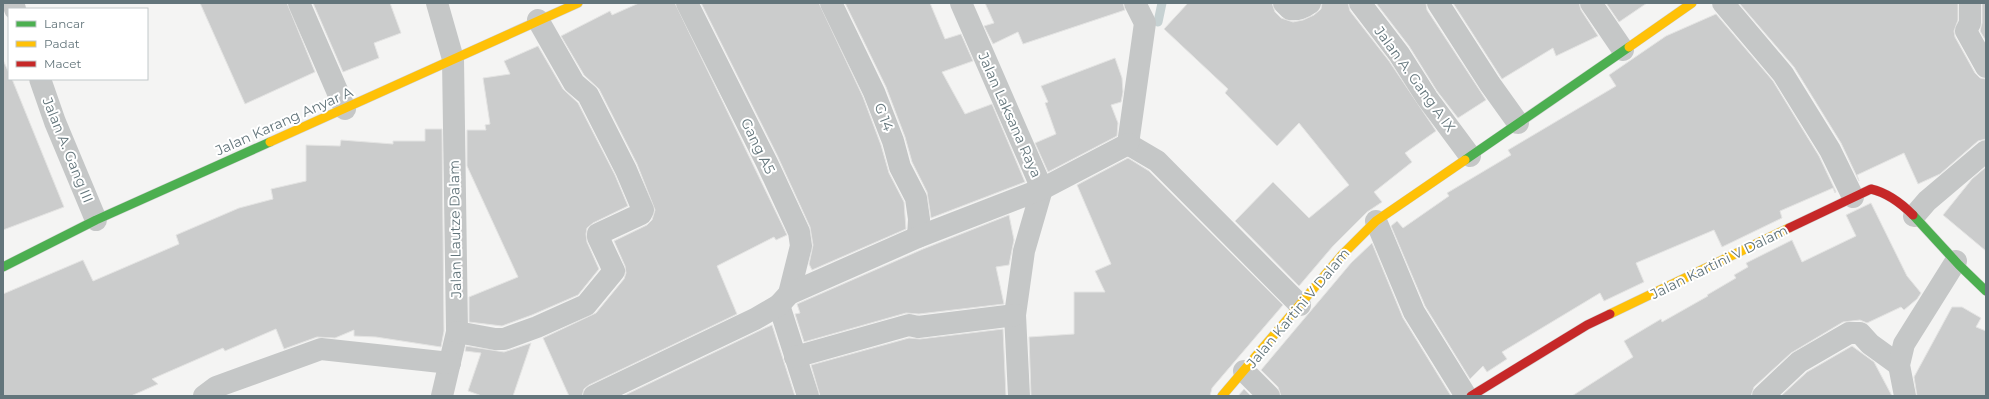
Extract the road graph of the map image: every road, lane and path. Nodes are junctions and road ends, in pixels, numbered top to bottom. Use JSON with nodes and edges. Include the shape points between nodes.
{"nodes":[{"id":1,"x":299,"y":3,"type":"edge"},
{"id":2,"x":437,"y":3,"type":"edge"},
{"id":3,"x":578,"y":3,"type":"edge"},
{"id":4,"x":687,"y":3,"type":"edge"},
{"id":5,"x":831,"y":3,"type":"edge"},
{"id":6,"x":961,"y":3,"type":"edge"},
{"id":7,"x":1135,"y":3,"type":"edge"},
{"id":8,"x":1284,"y":3,"type":"edge"},
{"id":9,"x":1310,"y":3,"type":"edge"},
{"id":10,"x":1360,"y":3,"type":"edge"},
{"id":11,"x":1438,"y":3,"type":"edge"},
{"id":12,"x":1591,"y":3,"type":"edge"},
{"id":13,"x":1692,"y":3,"type":"edge"},
{"id":14,"x":1723,"y":3,"type":"edge"},
{"id":15,"x":1970,"y":3,"type":"edge"},
{"id":16,"x":538,"y":20,"type":"junction"},
{"id":17,"x":1623,"y":50,"type":"junction"},
{"id":18,"x":453,"y":59,"type":"junction"},
{"id":19,"x":1986,"y":67,"type":"edge"},
{"id":20,"x":40,"y":80,"type":"edge"},
{"id":21,"x":345,"y":109,"type":"junction"},
{"id":22,"x":1518,"y":123,"type":"junction"},
{"id":23,"x":1128,"y":144,"type":"junction"},
{"id":24,"x":1986,"y":151,"type":"edge"},
{"id":25,"x":1470,"y":156,"type":"junction"},
{"id":26,"x":1042,"y":189,"type":"junction"},
{"id":27,"x":1853,"y":197,"type":"junction"},
{"id":28,"x":1914,"y":216,"type":"junction"},
{"id":29,"x":96,"y":220,"type":"junction"},
{"id":30,"x":1376,"y":221,"type":"junction"},
{"id":31,"x":918,"y":237,"type":"junction"},
{"id":32,"x":1956,"y":262,"type":"junction"},
{"id":33,"x":3,"y":267,"type":"edge"},
{"id":34,"x":1986,"y":291,"type":"edge"},
{"id":35,"x":784,"y":300,"type":"junction"},
{"id":36,"x":1300,"y":304,"type":"junction"},
{"id":37,"x":1015,"y":315,"type":"junction"},
{"id":38,"x":457,"y":332,"type":"junction"},
{"id":39,"x":795,"y":357,"type":"junction"},
{"id":40,"x":450,"y":363,"type":"junction"},
{"id":41,"x":1899,"y":365,"type":"junction"},
{"id":42,"x":1244,"y":371,"type":"junction"},
{"id":43,"x":204,"y":396,"type":"edge"},
{"id":44,"x":442,"y":396,"type":"edge"},
{"id":45,"x":594,"y":396,"type":"edge"},
{"id":46,"x":808,"y":396,"type":"edge"},
{"id":47,"x":1019,"y":396,"type":"edge"},
{"id":48,"x":1222,"y":396,"type":"edge"},
{"id":49,"x":1269,"y":396,"type":"edge"},
{"id":50,"x":1466,"y":396,"type":"edge"},
{"id":51,"x":1471,"y":396,"type":"edge"},
{"id":52,"x":1763,"y":396,"type":"edge"},
{"id":53,"x":1905,"y":396,"type":"edge"}],
"edges":[{"from":1,"to":21,"type":"street"},
{"from":2,"to":18,"type":"street","name":"Jalan Lautze Dalam"},
{"from":3,"to":16,"type":"street","name":"Jalan Karang Anyar A"},
{"from":4,"to":35,"type":"street","name":"Gang A5","via":[[767,163],[798,232],[801,246]]},
{"from":5,"to":31,"type":"street","name":"G 14","via":[[874,92],[900,167],[916,198]]},
{"from":6,"to":26,"type":"street","name":"Jalan Laksana Raya"},
{"from":7,"to":23,"type":"street","via":[[1145,23]]},
{"from":8,"to":9,"type":"street","via":[[1290,9],[1296,9]]},
{"from":10,"to":25,"type":"street","name":"Jalan A. Gang A IX"},
{"from":11,"to":22,"type":"street"},
{"from":12,"to":17,"type":"street"},
{"from":13,"to":17,"type":"street","name":"Jalan Kartini V Dalam"},
{"from":14,"to":27,"type":"street","via":[[1783,74],[1830,150]]},
{"from":15,"to":19,"type":"street","via":[[1970,23],[1966,31]]},
{"from":16,"to":18,"type":"street","name":"Jalan Karang Anyar A"},
{"from":16,"to":38,"type":"street","via":[[574,83],[588,95],[626,170],[642,206],[642,213],[598,234],[614,271],[586,304],[504,339]]},
{"from":17,"to":22,"type":"street","name":"Jalan Kartini V Dalam"},
{"from":18,"to":21,"type":"street","name":"Jalan Karang Anyar A"},
{"from":18,"to":38,"type":"street","name":"Jalan Lautze Dalam"},
{"from":20,"to":29,"type":"street","name":"Jalan A. Gang III"},
{"from":21,"to":29,"type":"street","name":"Jalan Karang Anyar A"},
{"from":22,"to":25,"type":"street","name":"Jalan Kartini V Dalam"},
{"from":23,"to":26,"type":"street"},
{"from":23,"to":36,"type":"street","via":[[1157,161]]},
{"from":24,"to":28,"type":"street","via":[[1927,200]]},
{"from":25,"to":30,"type":"street","name":"Jalan Kartini V Dalam"},
{"from":26,"to":31,"type":"street"},
{"from":26,"to":37,"type":"street","name":"Jalan Laksana Raya","via":[[1024,251]]},
{"from":27,"to":28,"type":"street","name":"Jalan Kartini V Dalam","via":[[1871,189],[1878,189]]},
{"from":27,"to":51,"type":"street","name":"Jalan Kartini V Dalam","via":[[1587,325]]},
{"from":28,"to":32,"type":"street","name":"Jalan Kartini V Dalam"},
{"from":29,"to":33,"type":"street","name":"Jalan Karang Anyar A"},
{"from":30,"to":36,"type":"street","name":"Jalan Kartini V Dalam","via":[[1342,255]]},
{"from":30,"to":50,"type":"street","via":[[1414,312]]},
{"from":31,"to":35,"type":"street"},
{"from":32,"to":34,"type":"street","name":"Jalan Kartini V Dalam"},
{"from":32,"to":41,"type":"street","via":[[1904,344]]},
{"from":35,"to":39,"type":"street"},
{"from":35,"to":45,"type":"street","via":[[755,319]]},
{"from":36,"to":42,"type":"street","name":"Jalan Kartini V Dalam"},
{"from":37,"to":39,"type":"street","via":[[918,327],[908,326]]},
{"from":37,"to":47,"type":"street","name":"Jalan Laksana Raya"},
{"from":38,"to":40,"type":"street","name":"Jalan Lautze Dalam"},
{"from":39,"to":46,"type":"street"},
{"from":40,"to":43,"type":"street","via":[[321,349],[216,386]]},
{"from":40,"to":44,"type":"street","name":"Jalan Lautze Dalam"},
{"from":41,"to":52,"type":"street","via":[[1870,344],[1860,333],[1849,333],[1799,362]]},
{"from":41,"to":53,"type":"street"},
{"from":42,"to":48,"type":"street","name":"Jalan Kartini V Dalam"},
{"from":42,"to":49,"type":"street"}]}
